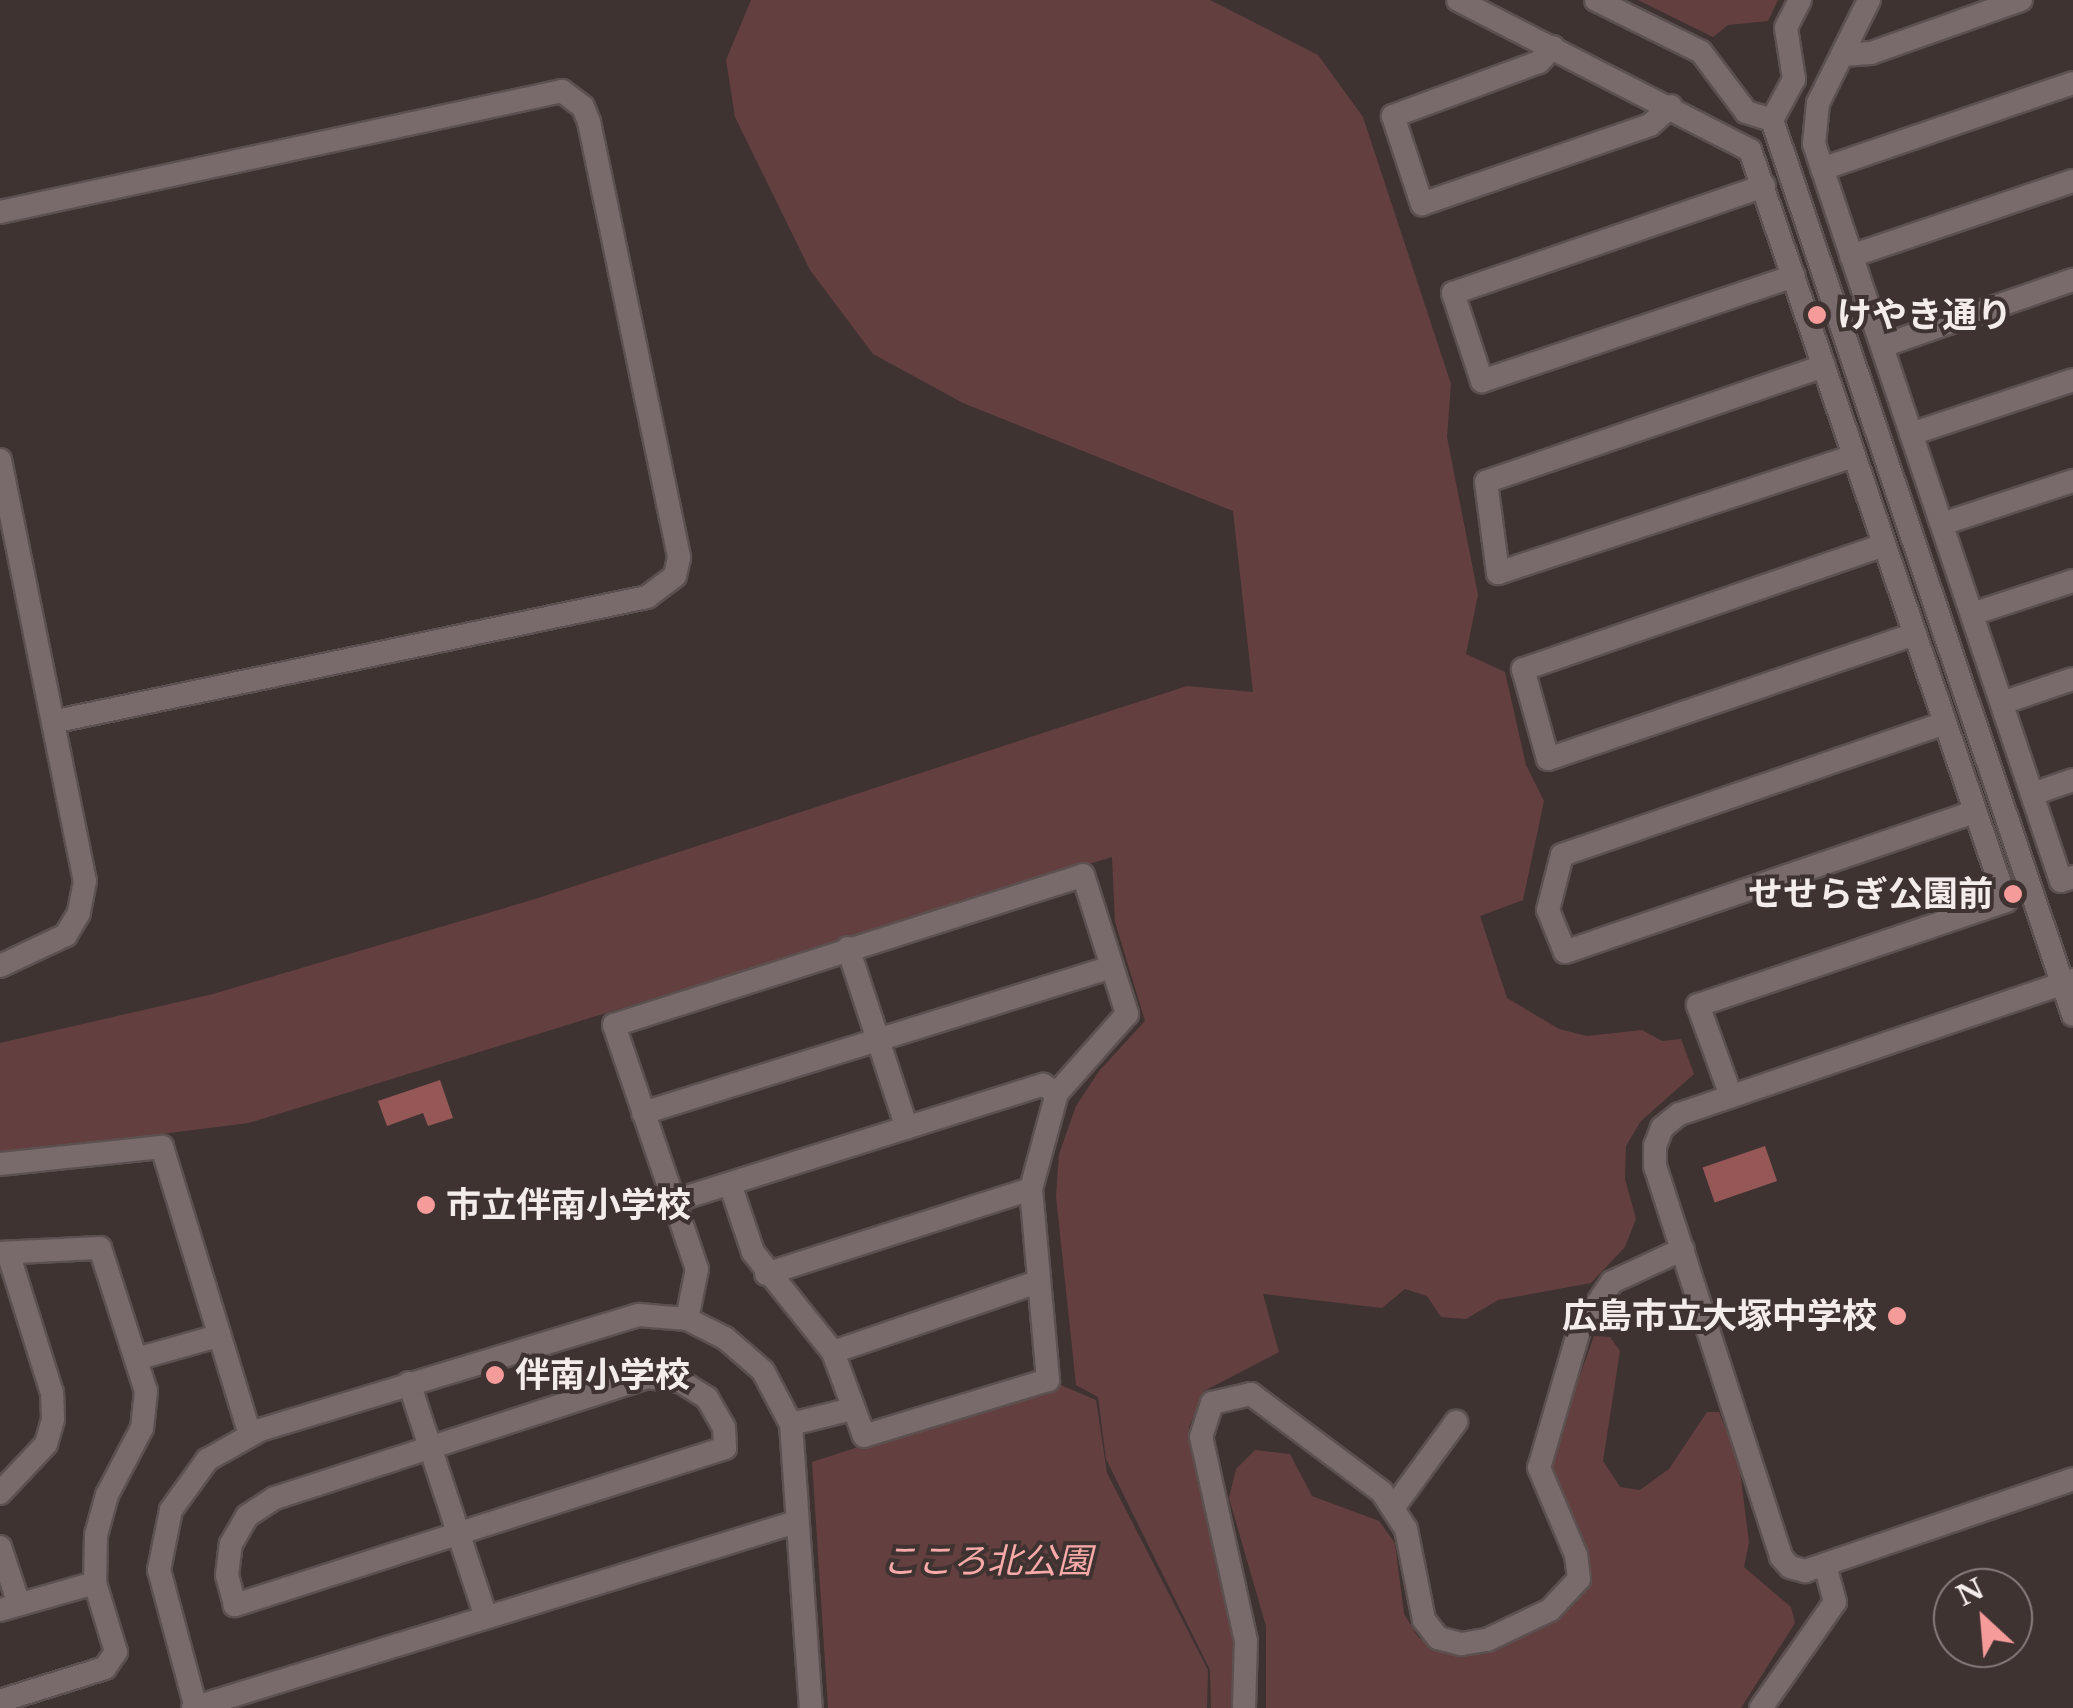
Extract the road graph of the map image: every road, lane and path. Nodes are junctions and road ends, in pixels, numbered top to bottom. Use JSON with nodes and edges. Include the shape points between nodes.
{"nodes":[{"id":1,"x":1458,"y":0,"type":"edge"},
{"id":2,"x":1596,"y":0,"type":"edge"},
{"id":3,"x":1800,"y":0,"type":"edge"},
{"id":4,"x":1869,"y":0,"type":"edge"},
{"id":5,"x":2021,"y":0,"type":"edge"},
{"id":6,"x":1503,"y":10,"type":"edge"},
{"id":7,"x":1553,"y":46,"type":"junction"},
{"id":8,"x":1842,"y":55,"type":"junction"},
{"id":9,"x":2073,"y":83,"type":"edge"},
{"id":10,"x":1671,"y":106,"type":"junction"},
{"id":11,"x":1772,"y":120,"type":"junction"},
{"id":12,"x":1822,"y":169,"type":"junction"},
{"id":13,"x":2073,"y":181,"type":"edge"},
{"id":14,"x":1764,"y":186,"type":"junction"},
{"id":15,"x":0,"y":212,"type":"edge"},
{"id":16,"x":1851,"y":256,"type":"junction"},
{"id":17,"x":1794,"y":276,"type":"junction"},
{"id":18,"x":2073,"y":280,"type":"edge"},
{"id":19,"x":1882,"y":346,"type":"junction"},
{"id":20,"x":1824,"y":366,"type":"junction"},
{"id":21,"x":2073,"y":380,"type":"edge"},
{"id":22,"x":1896,"y":390,"type":"junction"},
{"id":23,"x":1867,"y":400,"type":"junction"},
{"id":24,"x":1838,"y":410,"type":"junction"},
{"id":25,"x":1912,"y":434,"type":"junction"},
{"id":26,"x":1854,"y":456,"type":"junction"},
{"id":27,"x":0,"y":460,"type":"edge"},
{"id":28,"x":2073,"y":481,"type":"edge"},
{"id":29,"x":5,"y":505,"type":"edge"},
{"id":30,"x":1942,"y":524,"type":"junction"},
{"id":31,"x":1884,"y":545,"type":"junction"},
{"id":32,"x":2073,"y":581,"type":"edge"},
{"id":33,"x":1972,"y":614,"type":"junction"},
{"id":34,"x":1915,"y":634,"type":"junction"},
{"id":35,"x":2073,"y":679,"type":"edge"},
{"id":36,"x":2002,"y":703,"type":"junction"},
{"id":37,"x":57,"y":722,"type":"junction"},
{"id":38,"x":1945,"y":723,"type":"junction"},
{"id":39,"x":2018,"y":749,"type":"junction"},
{"id":40,"x":1989,"y":759,"type":"junction"},
{"id":41,"x":1961,"y":770,"type":"junction"},
{"id":42,"x":2073,"y":780,"type":"edge"},
{"id":43,"x":2033,"y":794,"type":"junction"},
{"id":44,"x":1975,"y":812,"type":"junction"},
{"id":45,"x":2073,"y":877,"type":"edge"},
{"id":46,"x":848,"y":948,"type":"junction"},
{"id":47,"x":0,"y":966,"type":"edge"},
{"id":48,"x":1112,"y":967,"type":"junction"},
{"id":49,"x":2068,"y":982,"type":"edge"},
{"id":50,"x":2073,"y":1015,"type":"edge"},
{"id":51,"x":878,"y":1038,"type":"junction"},
{"id":52,"x":1058,"y":1093,"type":"junction"},
{"id":53,"x":1732,"y":1096,"type":"junction"},
{"id":54,"x":644,"y":1113,"type":"junction"},
{"id":55,"x":907,"y":1128,"type":"junction"},
{"id":56,"x":0,"y":1164,"type":"edge"},
{"id":57,"x":730,"y":1184,"type":"junction"},
{"id":58,"x":1032,"y":1189,"type":"junction"},
{"id":59,"x":674,"y":1201,"type":"junction"},
{"id":60,"x":1683,"y":1249,"type":"junction"},
{"id":61,"x":4,"y":1253,"type":"edge"},
{"id":62,"x":766,"y":1274,"type":"junction"},
{"id":63,"x":1038,"y":1282,"type":"junction"},
{"id":64,"x":687,"y":1319,"type":"junction"},
{"id":65,"x":218,"y":1336,"type":"junction"},
{"id":66,"x":832,"y":1352,"type":"junction"},
{"id":67,"x":136,"y":1359,"type":"junction"},
{"id":68,"x":409,"y":1383,"type":"junction"},
{"id":69,"x":852,"y":1409,"type":"junction"},
{"id":70,"x":1456,"y":1422,"type":"dead end"},
{"id":71,"x":791,"y":1424,"type":"junction"},
{"id":72,"x":250,"y":1434,"type":"junction"},
{"id":73,"x":431,"y":1445,"type":"junction"},
{"id":74,"x":2073,"y":1479,"type":"edge"},
{"id":75,"x":0,"y":1493,"type":"edge"},
{"id":76,"x":1396,"y":1504,"type":"junction"},
{"id":77,"x":796,"y":1522,"type":"junction"},
{"id":78,"x":459,"y":1529,"type":"junction"},
{"id":79,"x":0,"y":1546,"type":"edge"},
{"id":80,"x":1825,"y":1564,"type":"junction"},
{"id":81,"x":95,"y":1583,"type":"junction"},
{"id":82,"x":9,"y":1607,"type":"edge"},
{"id":83,"x":485,"y":1614,"type":"junction"},
{"id":84,"x":0,"y":1701,"type":"edge"},
{"id":85,"x":195,"y":1708,"type":"edge"},
{"id":86,"x":811,"y":1708,"type":"edge"},
{"id":87,"x":1244,"y":1708,"type":"edge"},
{"id":88,"x":1761,"y":1708,"type":"edge"}],
"edges":[{"from":1,"to":6,"type":"street"},
{"from":2,"to":11,"type":"street","via":[[1700,52],[1746,112]]},
{"from":3,"to":11,"type":"street","via":[[1786,28],[1794,79]]},
{"from":4,"to":8,"type":"street"},
{"from":5,"to":8,"type":"street","via":[[1871,53]]},
{"from":6,"to":7,"type":"street"},
{"from":7,"to":10,"type":"street"},
{"from":7,"to":10,"type":"street","via":[[1539,62],[1393,116],[1422,204],[1650,125]]},
{"from":8,"to":12,"type":"street","via":[[1811,124]]},
{"from":9,"to":12,"type":"street"},
{"from":10,"to":14,"type":"street","via":[[1750,150]]},
{"from":11,"to":23,"type":"street"},
{"from":12,"to":16,"type":"street"},
{"from":13,"to":16,"type":"street"},
{"from":14,"to":17,"type":"street"},
{"from":14,"to":17,"type":"street","via":[[1453,293],[1482,380]]},
{"from":15,"to":37,"type":"street","via":[[562,91],[583,106],[590,122],[679,558],[674,576],[647,597]]},
{"from":16,"to":19,"type":"street"},
{"from":17,"to":20,"type":"street"},
{"from":18,"to":19,"type":"street"},
{"from":19,"to":22,"type":"street"},
{"from":20,"to":24,"type":"street"},
{"from":20,"to":26,"type":"street","via":[[1486,482],[1498,573]]},
{"from":21,"to":25,"type":"street"},
{"from":22,"to":23,"type":"street"},
{"from":22,"to":25,"type":"street"},
{"from":23,"to":24,"type":"street"},
{"from":23,"to":40,"type":"street"},
{"from":24,"to":26,"type":"street"},
{"from":25,"to":30,"type":"street"},
{"from":26,"to":31,"type":"street"},
{"from":27,"to":29,"type":"street"},
{"from":28,"to":30,"type":"street"},
{"from":29,"to":37,"type":"street"},
{"from":30,"to":33,"type":"street"},
{"from":31,"to":34,"type":"street"},
{"from":31,"to":34,"type":"street","via":[[1523,669],[1548,759]]},
{"from":32,"to":33,"type":"street"},
{"from":33,"to":36,"type":"street"},
{"from":34,"to":38,"type":"street"},
{"from":35,"to":36,"type":"street"},
{"from":36,"to":39,"type":"street"},
{"from":37,"to":47,"type":"street","via":[[85,881],[80,913],[66,936],[46,950]]},
{"from":38,"to":41,"type":"street"},
{"from":38,"to":44,"type":"street","via":[[1562,855],[1548,910],[1565,952]]},
{"from":39,"to":40,"type":"street"},
{"from":39,"to":43,"type":"street"},
{"from":40,"to":41,"type":"street"},
{"from":40,"to":49,"type":"street"},
{"from":41,"to":44,"type":"street"},
{"from":42,"to":43,"type":"street"},
{"from":43,"to":45,"type":"street","via":[[2061,881]]},
{"from":44,"to":53,"type":"street","via":[[2006,901],[1698,1005]]},
{"from":46,"to":48,"type":"street","via":[[1084,875]]},
{"from":46,"to":51,"type":"street"},
{"from":46,"to":54,"type":"street","via":[[614,1025]]},
{"from":48,"to":51,"type":"street"},
{"from":48,"to":52,"type":"street","via":[[1127,1014]]},
{"from":49,"to":50,"type":"street"},
{"from":49,"to":53,"type":"street"},
{"from":51,"to":54,"type":"street"},
{"from":51,"to":55,"type":"street"},
{"from":52,"to":55,"type":"street","via":[[1043,1084]]},
{"from":52,"to":58,"type":"street"},
{"from":53,"to":60,"type":"street","via":[[1679,1114],[1662,1128],[1655,1146]]},
{"from":54,"to":59,"type":"street"},
{"from":55,"to":57,"type":"street"},
{"from":56,"to":65,"type":"street","via":[[162,1147]]},
{"from":57,"to":59,"type":"street"},
{"from":57,"to":62,"type":"street"},
{"from":58,"to":62,"type":"street"},
{"from":58,"to":63,"type":"street"},
{"from":59,"to":64,"type":"street","via":[[697,1269]]},
{"from":60,"to":76,"type":"street","via":[[1612,1282],[1579,1330],[1539,1468],[1576,1555],[1579,1579],[1568,1596],[1487,1640],[1462,1644],[1438,1638],[1414,1597],[1413,1554]]},
{"from":60,"to":80,"type":"street","via":[[1782,1557],[1805,1572]]},
{"from":61,"to":67,"type":"street","via":[[100,1248]]},
{"from":61,"to":75,"type":"street","via":[[52,1394],[54,1419],[46,1444]]},
{"from":62,"to":66,"type":"street"},
{"from":63,"to":66,"type":"street"},
{"from":63,"to":69,"type":"street","via":[[1048,1380],[864,1436]]},
{"from":64,"to":68,"type":"street","via":[[609,1320]]},
{"from":64,"to":71,"type":"street","via":[[744,1352],[775,1390]]},
{"from":65,"to":67,"type":"street"},
{"from":65,"to":72,"type":"street"},
{"from":66,"to":69,"type":"street"},
{"from":67,"to":81,"type":"street","via":[[146,1391],[142,1428],[107,1495],[96,1535]]},
{"from":68,"to":72,"type":"street"},
{"from":68,"to":73,"type":"street"},
{"from":69,"to":71,"type":"street"},
{"from":70,"to":76,"type":"street"},
{"from":71,"to":77,"type":"street"},
{"from":72,"to":85,"type":"street","via":[[192,1475],[171,1510],[160,1550],[161,1590]]},
{"from":73,"to":78,"type":"street"},
{"from":73,"to":78,"type":"street","via":[[274,1498],[247,1516],[231,1544],[228,1575],[236,1605]]},
{"from":73,"to":78,"type":"street","via":[[647,1377],[680,1381],[707,1398],[724,1428],[726,1448]]},
{"from":74,"to":80,"type":"street"},
{"from":76,"to":87,"type":"street","via":[[1251,1394],[1212,1403],[1201,1437],[1246,1641]]},
{"from":77,"to":83,"type":"street"},
{"from":77,"to":86,"type":"street"},
{"from":78,"to":83,"type":"street"},
{"from":79,"to":82,"type":"street"},
{"from":80,"to":88,"type":"street","via":[[1834,1602]]},
{"from":81,"to":82,"type":"street"},
{"from":81,"to":84,"type":"street","via":[[116,1652],[106,1668]]},
{"from":83,"to":85,"type":"street"}]}
